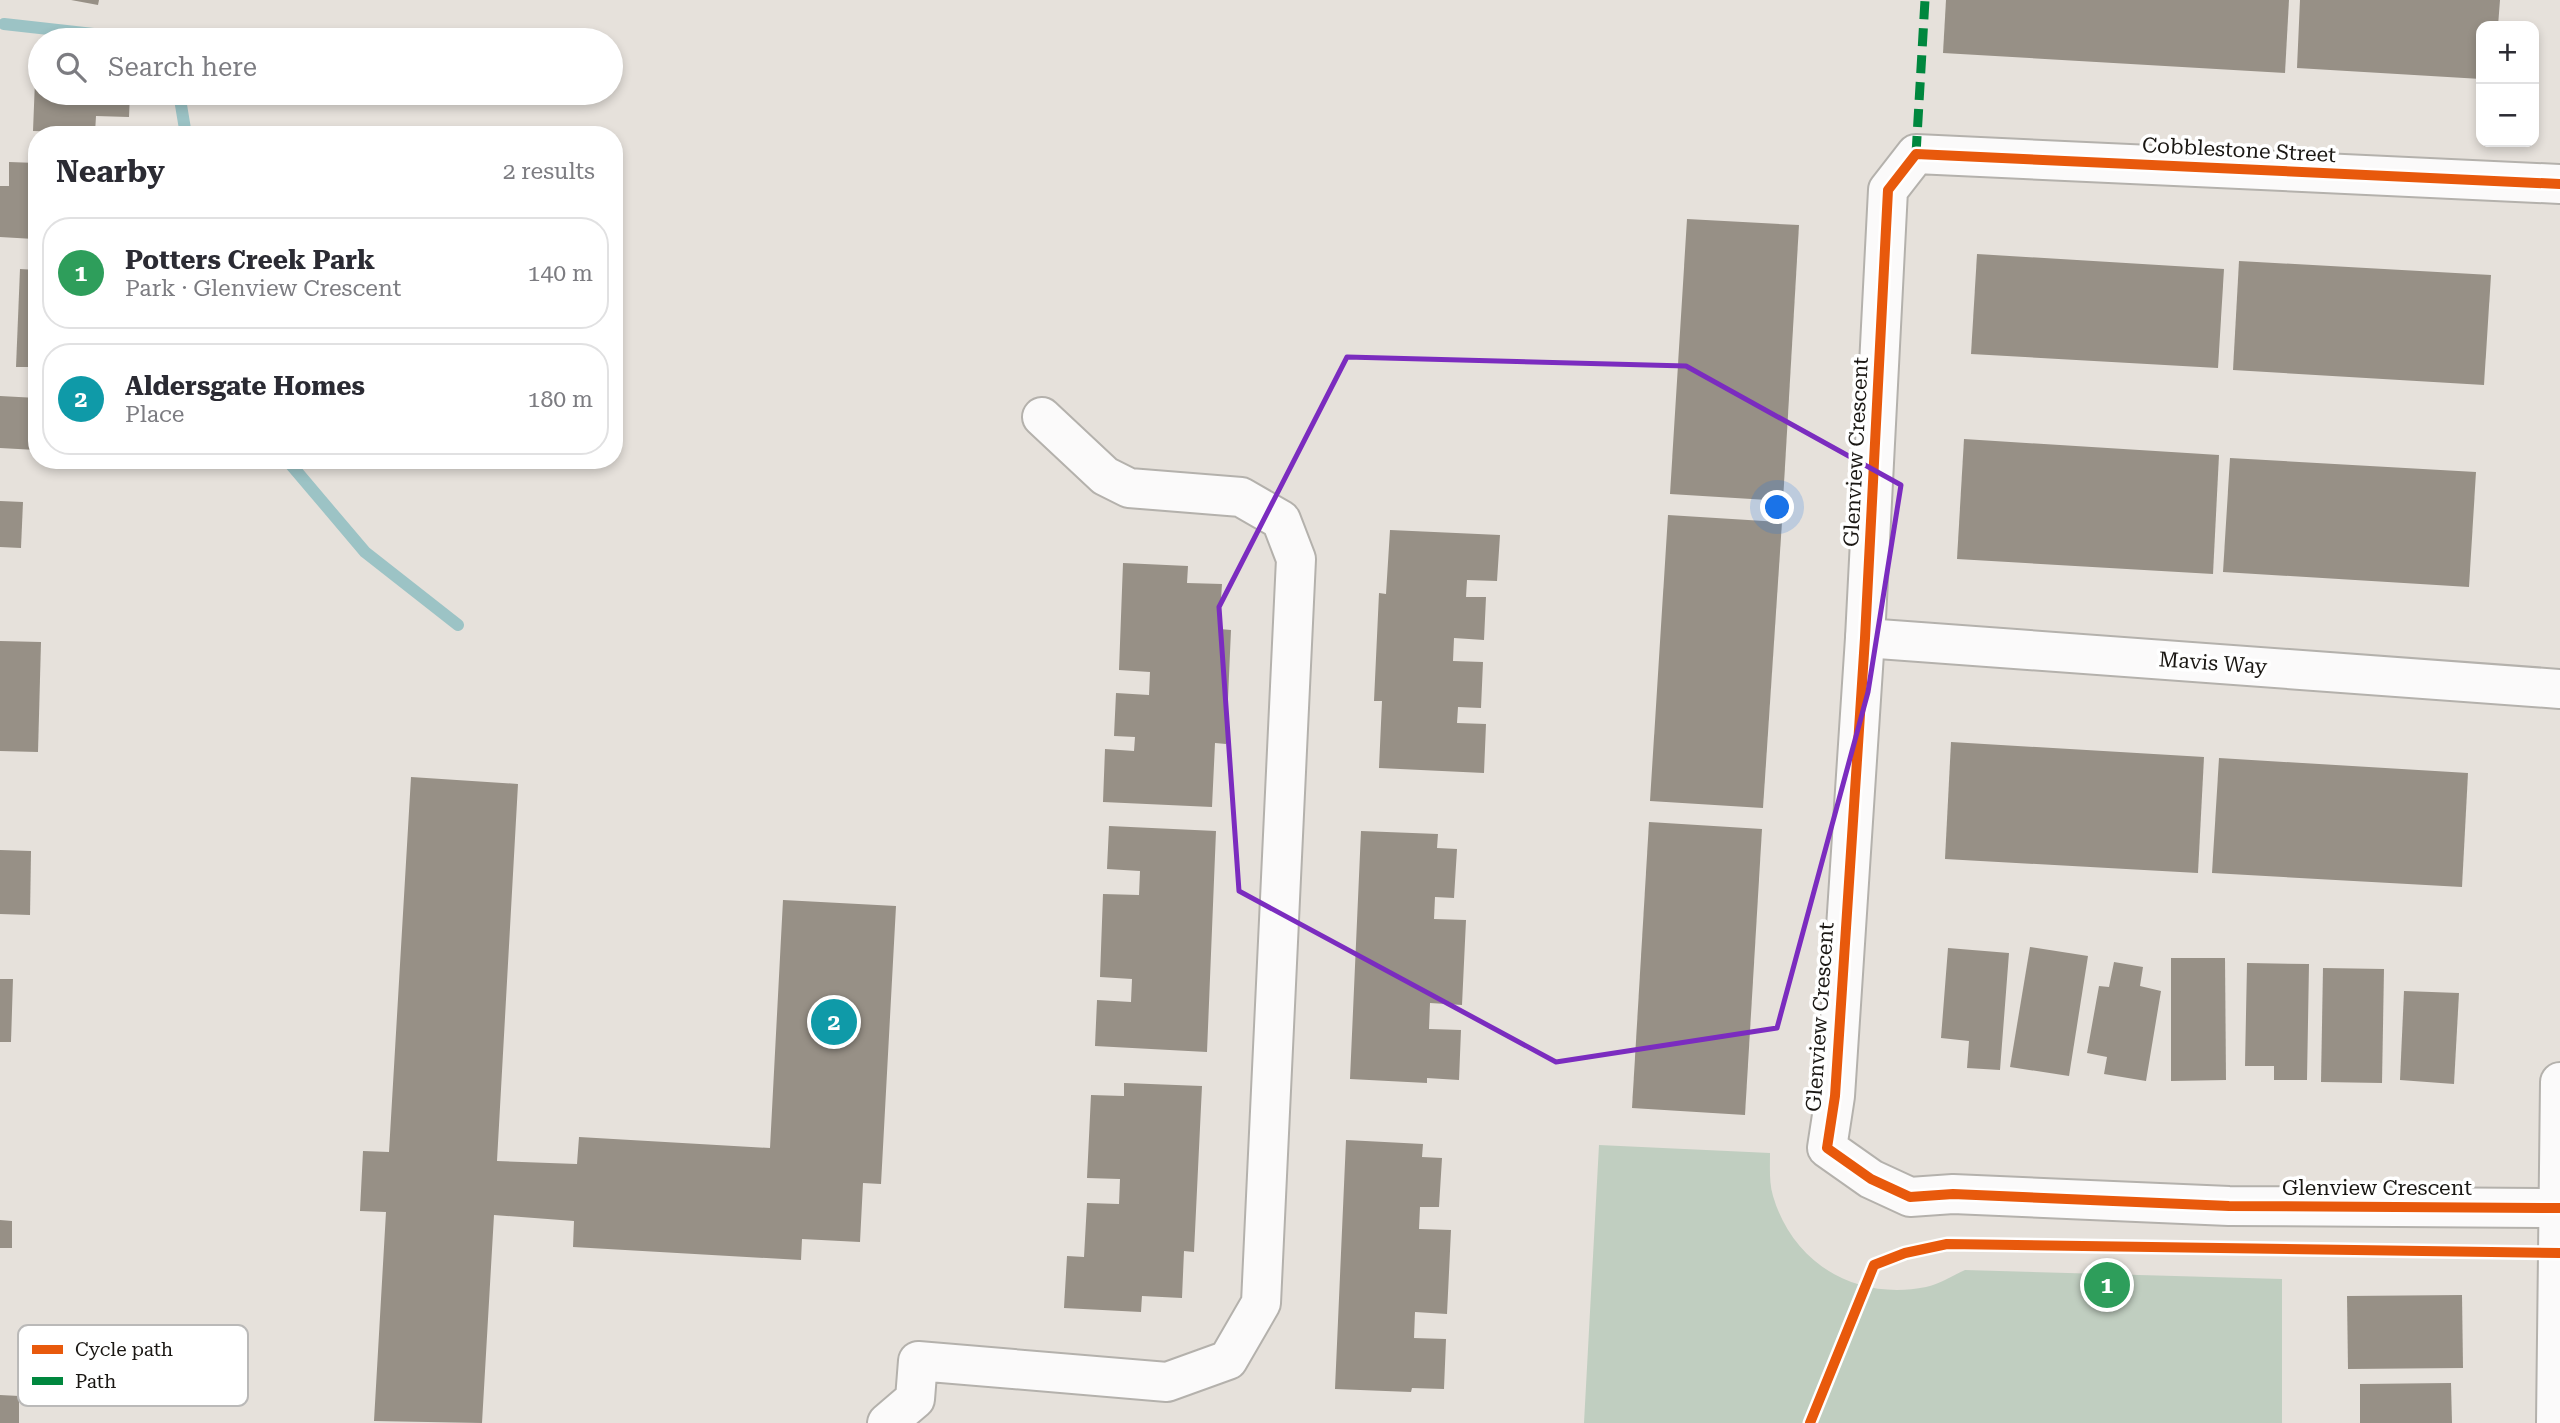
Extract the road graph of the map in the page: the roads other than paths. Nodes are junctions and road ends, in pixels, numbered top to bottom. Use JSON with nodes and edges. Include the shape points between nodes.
{"nodes":[{"id":1,"x":1916,"y":154,"type":"joint"},
{"id":2,"x":2560,"y":184,"type":"edge"},
{"id":3,"x":1042,"y":418,"type":"dead end"},
{"id":4,"x":1866,"y":638,"type":"junction"},
{"id":5,"x":2560,"y":689,"type":"edge"},
{"id":6,"x":2560,"y":1082,"type":"edge"},
{"id":7,"x":2559,"y":1208,"type":"edge"},
{"id":8,"x":887,"y":1423,"type":"edge"},
{"id":9,"x":2556,"y":1423,"type":"edge"}],
"edges":[{"from":1,"to":2,"type":"street","name":"Cobblestone Street"},
{"from":1,"to":4,"type":"street","name":"Glenview Crescent","via":[[1888,190]]},
{"from":3,"to":8,"type":"street","via":[[1105,476],[1129,488],[1241,497],[1282,520],[1296,559],[1261,1303],[1228,1360],[1167,1382],[918,1361],[915,1399]]},
{"from":4,"to":5,"type":"street","name":"Mavis Way"},
{"from":4,"to":7,"type":"street","name":"Glenview Crescent","via":[[1835,1097],[1827,1148],[1871,1179],[1910,1196],[2229,1206]]},
{"from":6,"to":7,"type":"street"},
{"from":7,"to":9,"type":"street"}]}
